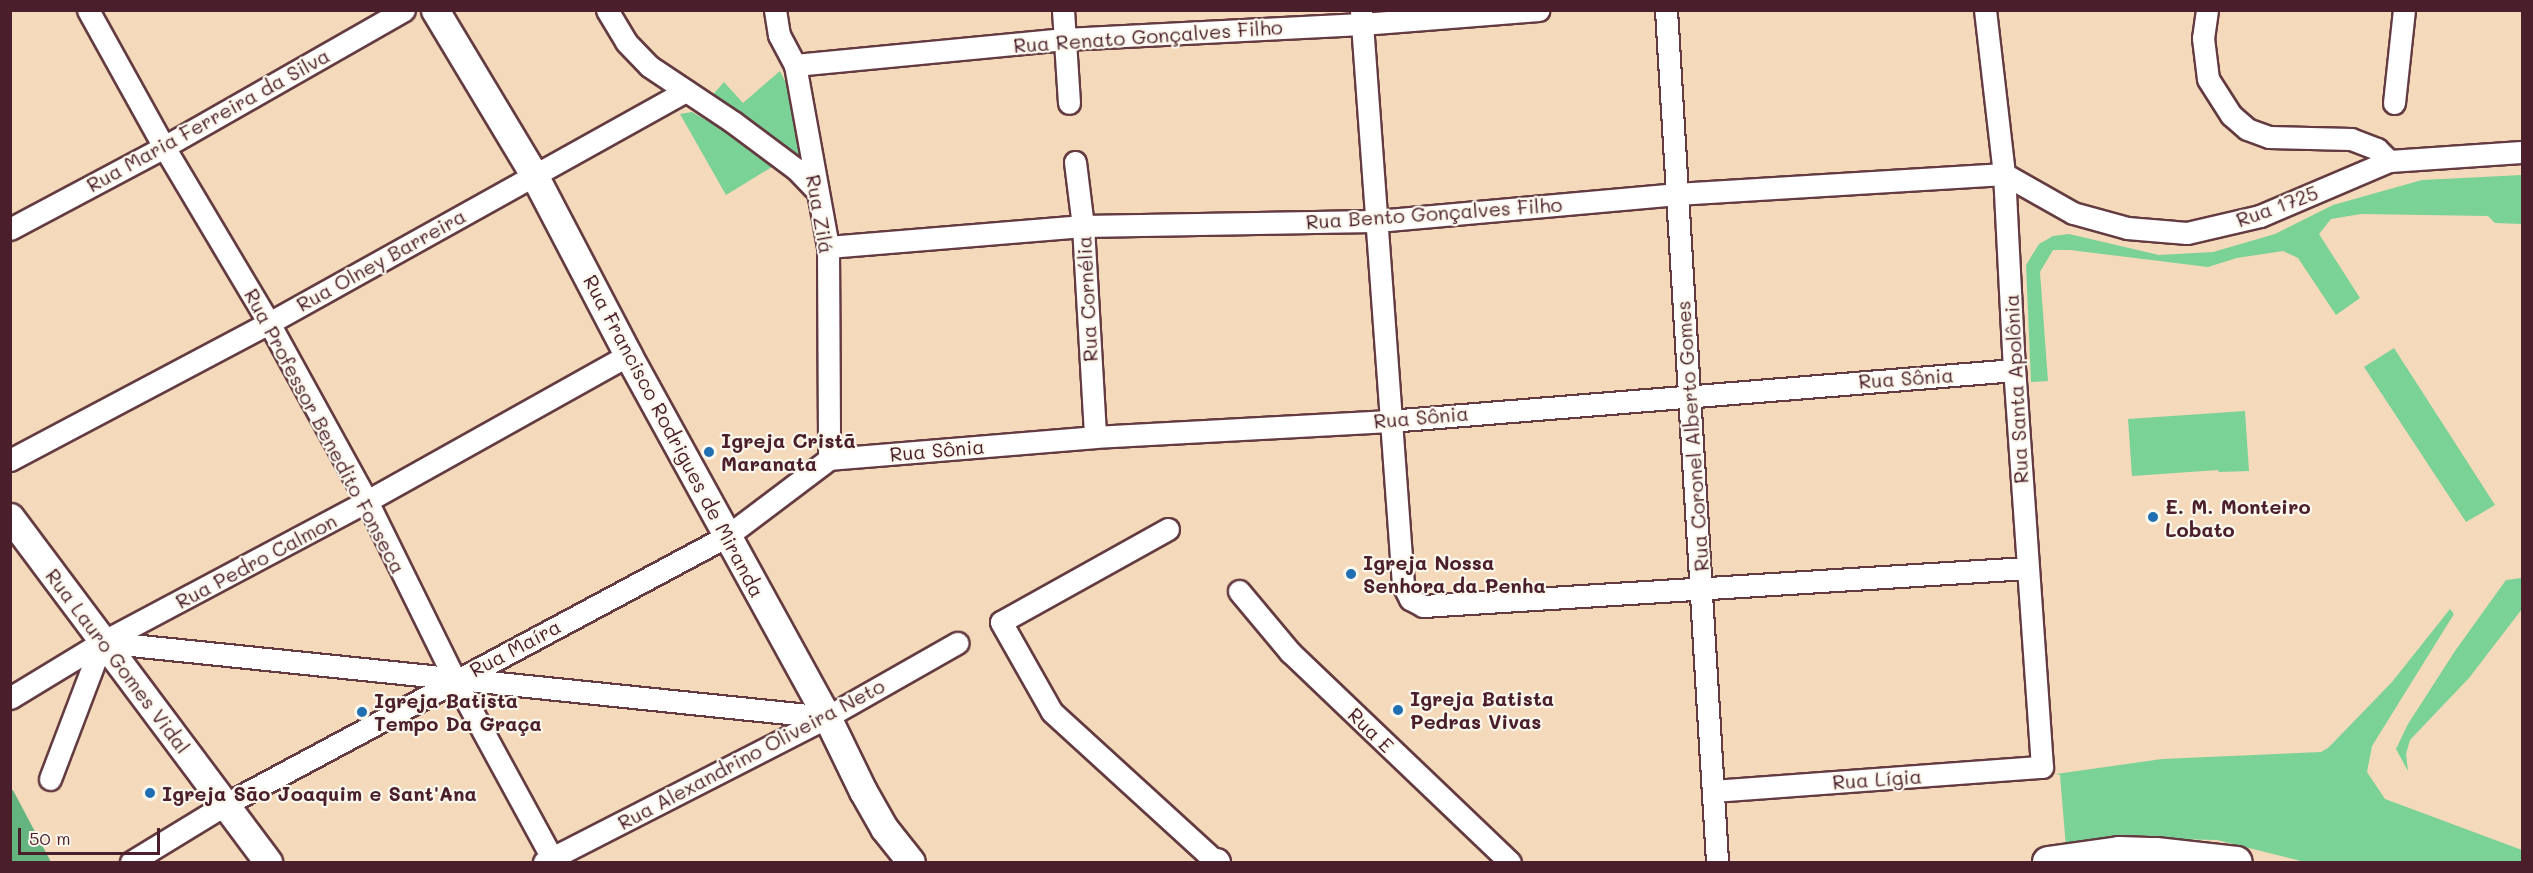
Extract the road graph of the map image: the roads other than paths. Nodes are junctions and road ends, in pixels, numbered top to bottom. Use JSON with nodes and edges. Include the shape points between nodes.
{"nodes":[{"id":1,"x":88,"y":10,"type":"edge"},
{"id":2,"x":404,"y":10,"type":"edge"},
{"id":3,"x":435,"y":10,"type":"edge"},
{"id":4,"x":607,"y":10,"type":"edge"},
{"id":5,"x":775,"y":10,"type":"edge"},
{"id":6,"x":1063,"y":10,"type":"edge"},
{"id":7,"x":1538,"y":10,"type":"edge"},
{"id":8,"x":1666,"y":10,"type":"edge"},
{"id":9,"x":1985,"y":10,"type":"edge"},
{"id":10,"x":2206,"y":10,"type":"edge"},
{"id":11,"x":2404,"y":10,"type":"edge"},
{"id":12,"x":1362,"y":17,"type":"edge"},
{"id":13,"x":1065,"y":39,"type":"junction"},
{"id":14,"x":795,"y":65,"type":"junction"},
{"id":15,"x":686,"y":91,"type":"junction"},
{"id":16,"x":2394,"y":103,"type":"dead end"},
{"id":17,"x":1069,"y":104,"type":"dead end"},
{"id":18,"x":164,"y":147,"type":"junction"},
{"id":19,"x":2523,"y":152,"type":"edge"},
{"id":20,"x":2390,"y":161,"type":"junction"},
{"id":21,"x":1075,"y":162,"type":"dead end"},
{"id":22,"x":2004,"y":174,"type":"junction"},
{"id":23,"x":534,"y":175,"type":"junction"},
{"id":24,"x":816,"y":190,"type":"junction"},
{"id":25,"x":1676,"y":194,"type":"junction"},
{"id":26,"x":1376,"y":220,"type":"junction"},
{"id":27,"x":1083,"y":226,"type":"junction"},
{"id":28,"x":10,"y":229,"type":"edge"},
{"id":29,"x":828,"y":247,"type":"junction"},
{"id":30,"x":269,"y":322,"type":"junction"},
{"id":31,"x":628,"y":355,"type":"junction"},
{"id":32,"x":2014,"y":370,"type":"junction"},
{"id":33,"x":1688,"y":394,"type":"junction"},
{"id":34,"x":1389,"y":421,"type":"junction"},
{"id":35,"x":1095,"y":437,"type":"junction"},
{"id":36,"x":829,"y":459,"type":"junction"},
{"id":37,"x":10,"y":460,"type":"edge"},
{"id":38,"x":367,"y":501,"type":"junction"},
{"id":39,"x":10,"y":517,"type":"edge"},
{"id":40,"x":1168,"y":529,"type":"dead end"},
{"id":41,"x":727,"y":536,"type":"junction"},
{"id":42,"x":2027,"y":568,"type":"junction"},
{"id":43,"x":1702,"y":588,"type":"junction"},
{"id":44,"x":1239,"y":591,"type":"dead end"},
{"id":45,"x":102,"y":642,"type":"junction"},
{"id":46,"x":957,"y":643,"type":"dead end"},
{"id":47,"x":455,"y":680,"type":"junction"},
{"id":48,"x":10,"y":699,"type":"edge"},
{"id":49,"x":827,"y":717,"type":"junction"},
{"id":50,"x":2042,"y":767,"type":"joint"},
{"id":51,"x":50,"y":779,"type":"dead end"},
{"id":52,"x":1713,"y":791,"type":"junction"},
{"id":53,"x":226,"y":804,"type":"junction"},
{"id":54,"x":548,"y":860,"type":"edge"},
{"id":55,"x":131,"y":862,"type":"edge"},
{"id":56,"x":268,"y":862,"type":"edge"},
{"id":57,"x":911,"y":862,"type":"edge"},
{"id":58,"x":1215,"y":862,"type":"edge"},
{"id":59,"x":1510,"y":862,"type":"edge"},
{"id":60,"x":1717,"y":862,"type":"edge"},
{"id":61,"x":2048,"y":862,"type":"edge"},
{"id":62,"x":2237,"y":862,"type":"edge"}],
"edges":[{"from":1,"to":18,"type":"street","name":"Rua Professor Benedito Fonseca"},
{"from":2,"to":18,"type":"street","name":"Rua Maria Ferreira da Silva"},
{"from":3,"to":23,"type":"street","name":"Rua Francisco Rodrigues de Miranda"},
{"from":4,"to":15,"type":"street","via":[[636,55]]},
{"from":5,"to":14,"type":"street","name":"Rua Zilá","via":[[779,34]]},
{"from":6,"to":13,"type":"street"},
{"from":7,"to":12,"type":"street","name":"Rua Renato Gonçalves Filho"},
{"from":8,"to":25,"type":"street","name":"Rua Coronel Alberto Gomes"},
{"from":9,"to":22,"type":"street","name":"Rua Santa Apolônia"},
{"from":10,"to":20,"type":"street","via":[[2203,38],[2208,79],[2231,115],[2247,129],[2269,137],[2351,139],[2377,149]]},
{"from":11,"to":16,"type":"street"},
{"from":12,"to":13,"type":"street","name":"Rua Renato Gonçalves Filho"},
{"from":12,"to":26,"type":"street"},
{"from":13,"to":14,"type":"street","name":"Rua Renato Gonçalves Filho"},
{"from":13,"to":17,"type":"street"},
{"from":14,"to":24,"type":"street","name":"Rua Zilá"},
{"from":15,"to":23,"type":"street","name":"Rua Olney Barreira"},
{"from":15,"to":24,"type":"street","via":[[796,169]]},
{"from":18,"to":28,"type":"street","name":"Rua Maria Ferreira da Silva"},
{"from":18,"to":30,"type":"street","name":"Rua Professor Benedito Fonseca"},
{"from":19,"to":20,"type":"street","name":"Rua 1725"},
{"from":20,"to":22,"type":"street","name":"Rua 1725","via":[[2260,216],[2187,233],[2127,228],[2073,213]]},
{"from":21,"to":27,"type":"street","name":"Rua Cornélia"},
{"from":22,"to":25,"type":"street","name":"Rua Bento Gonçalves Filho"},
{"from":22,"to":32,"type":"street","name":"Rua Santa Apolônia"},
{"from":23,"to":30,"type":"street","name":"Rua Olney Barreira"},
{"from":23,"to":31,"type":"street","name":"Rua Francisco Rodrigues de Miranda"},
{"from":24,"to":29,"type":"street","name":"Rua Zilá"},
{"from":25,"to":26,"type":"street","name":"Rua Bento Gonçalves Filho"},
{"from":25,"to":33,"type":"street","name":"Rua Coronel Alberto Gomes"},
{"from":26,"to":27,"type":"street","name":"Rua Bento Gonçalves Filho"},
{"from":26,"to":34,"type":"street"},
{"from":27,"to":29,"type":"street","name":"Rua Bento Gonçalves Filho"},
{"from":27,"to":35,"type":"street","name":"Rua Cornélia"},
{"from":29,"to":36,"type":"street","name":"Rua Zilá"},
{"from":30,"to":37,"type":"street","name":"Rua Olney Barreira"},
{"from":30,"to":38,"type":"street","name":"Rua Professor Benedito Fonseca"},
{"from":31,"to":38,"type":"street","name":"Rua Pedro Calmon"},
{"from":31,"to":41,"type":"street","name":"Rua Francisco Rodrigues de Miranda"},
{"from":32,"to":33,"type":"street","name":"Rua Sônia"},
{"from":32,"to":42,"type":"street","name":"Rua Santa Apolônia"},
{"from":33,"to":34,"type":"street","name":"Rua Sônia"},
{"from":33,"to":43,"type":"street","name":"Rua Coronel Alberto Gomes"},
{"from":34,"to":35,"type":"street","name":"Rua Sônia"},
{"from":34,"to":43,"type":"street","via":[[1403,585],[1410,599],[1424,606]]},
{"from":35,"to":36,"type":"street","name":"Rua Sônia"},
{"from":36,"to":41,"type":"street","name":"Rua Maíra"},
{"from":38,"to":45,"type":"street","name":"Rua Pedro Calmon"},
{"from":38,"to":47,"type":"street","name":"Rua Professor Benedito Fonseca"},
{"from":39,"to":45,"type":"street","name":"Rua Lauro Gomes Vidal"},
{"from":40,"to":58,"type":"street","via":[[1001,622],[1052,712]]},
{"from":41,"to":47,"type":"street","name":"Rua Maíra"},
{"from":41,"to":49,"type":"street","name":"Rua Francisco Rodrigues de Miranda"},
{"from":42,"to":43,"type":"street"},
{"from":42,"to":50,"type":"street","name":"Rua Santa Apolônia"},
{"from":43,"to":52,"type":"street","name":"Rua Coronel Alberto Gomes"},
{"from":44,"to":59,"type":"street","name":"Rua E","via":[[1290,652]]},
{"from":45,"to":47,"type":"street"},
{"from":45,"to":48,"type":"street","name":"Rua Pedro Calmon"},
{"from":45,"to":51,"type":"street"},
{"from":45,"to":53,"type":"street","name":"Rua Lauro Gomes Vidal"},
{"from":46,"to":49,"type":"street","name":"Rua Alexandrino Oliveira Neto"},
{"from":47,"to":49,"type":"street"},
{"from":47,"to":53,"type":"street","name":"Rua Maíra"},
{"from":47,"to":54,"type":"street","name":"Rua Professor Benedito Fonseca"},
{"from":49,"to":54,"type":"street","name":"Rua Alexandrino Oliveira Neto"},
{"from":49,"to":57,"type":"street","name":"Rua Francisco Rodrigues de Miranda","via":[[884,828]]},
{"from":50,"to":52,"type":"street","name":"Rua Lígia"},
{"from":52,"to":60,"type":"street","name":"Rua Coronel Alberto Gomes"},
{"from":53,"to":55,"type":"street","name":"Rua Maíra"},
{"from":53,"to":56,"type":"street","name":"Rua Lauro Gomes Vidal"},
{"from":61,"to":62,"type":"main road","via":[[2119,852]]}]}
